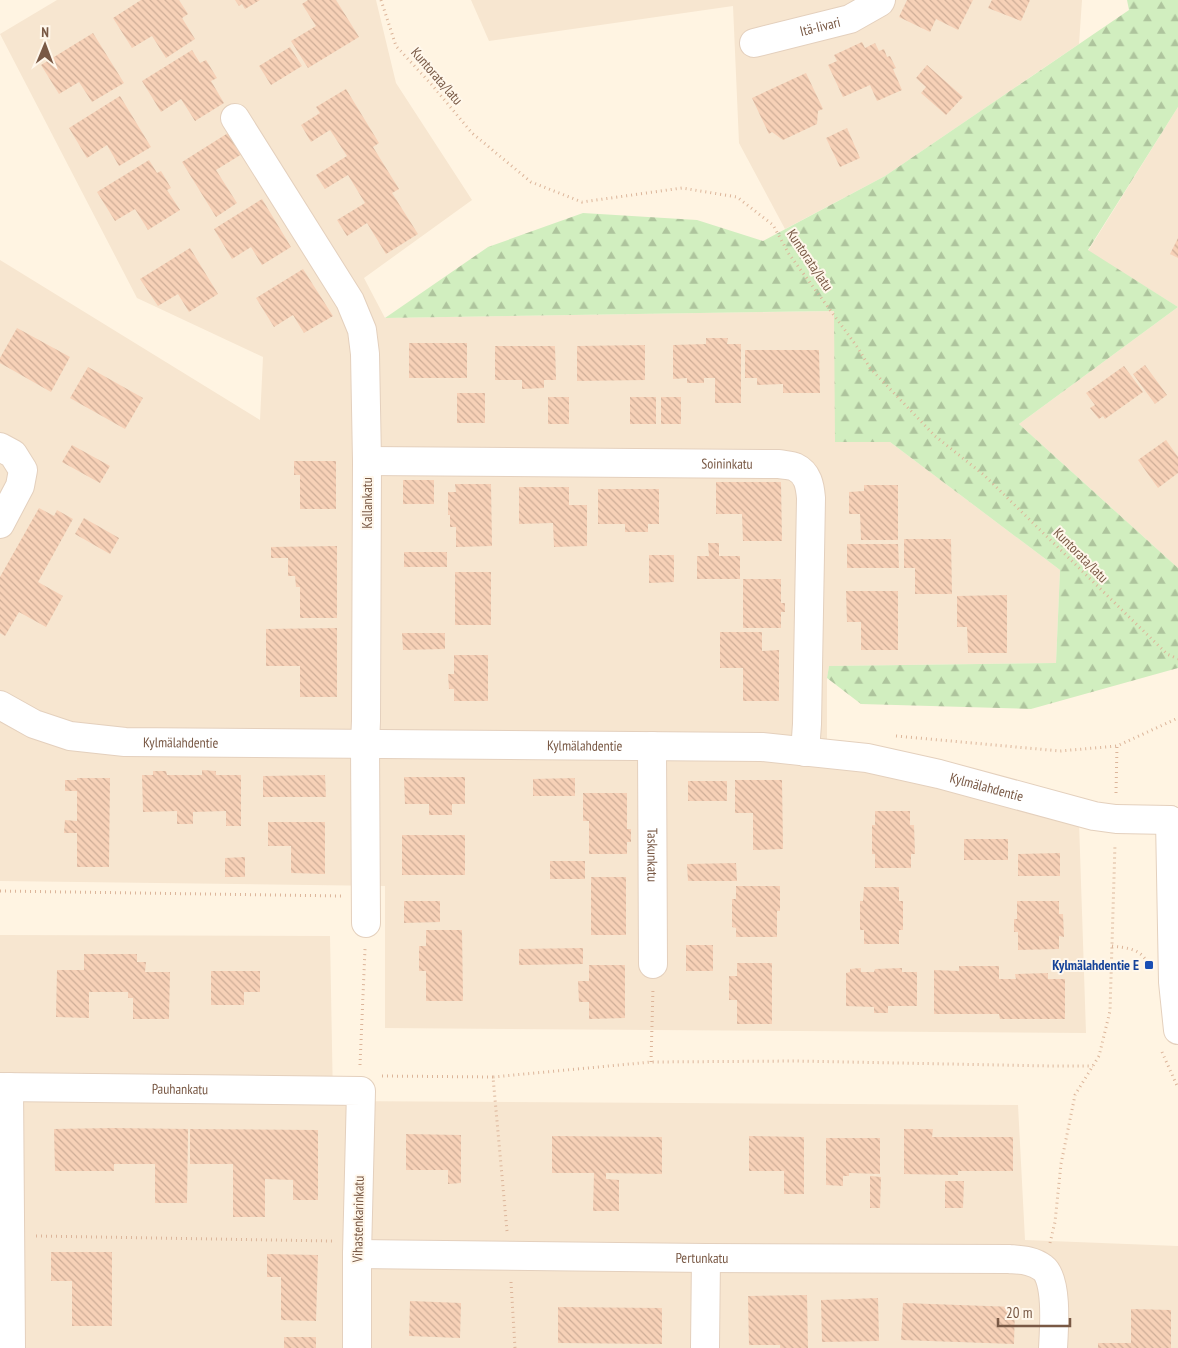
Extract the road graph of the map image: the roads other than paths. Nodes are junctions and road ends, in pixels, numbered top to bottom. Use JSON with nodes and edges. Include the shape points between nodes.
{"nodes":[{"id":1,"x":881,"y":0,"type":"edge"},
{"id":2,"x":754,"y":43,"type":"dead end"},
{"id":3,"x":235,"y":118,"type":"dead end"},
{"id":4,"x":0,"y":447,"type":"edge"},
{"id":5,"x":367,"y":461,"type":"junction"},
{"id":6,"x":0,"y":524,"type":"edge"},
{"id":7,"x":0,"y":705,"type":"edge"},
{"id":8,"x":365,"y":743,"type":"junction"},
{"id":9,"x":652,"y":746,"type":"junction"},
{"id":10,"x":805,"y":752,"type":"junction"},
{"id":11,"x":1174,"y":818,"type":"edge"},
{"id":12,"x":366,"y":923,"type":"road end"},
{"id":13,"x":653,"y":964,"type":"road end"},
{"id":14,"x":1178,"y":1030,"type":"edge"},
{"id":15,"x":360,"y":1083,"type":"joint"},
{"id":16,"x":4,"y":1087,"type":"edge"},
{"id":17,"x":358,"y":1254,"type":"junction"},
{"id":18,"x":706,"y":1258,"type":"junction"},
{"id":19,"x":11,"y":1348,"type":"edge"},
{"id":20,"x":357,"y":1348,"type":"edge"},
{"id":21,"x":705,"y":1348,"type":"edge"},
{"id":22,"x":1054,"y":1348,"type":"edge"}],
"edges":[{"from":1,"to":2,"type":"street","name":"Itä-Iivari","via":[[850,19]]},
{"from":3,"to":5,"type":"street","name":"Kallankatu","via":[[350,301],[362,330]]},
{"from":4,"to":6,"type":"street","via":[[13,454],[23,470],[20,486]]},
{"from":5,"to":8,"type":"street","name":"Kallankatu"},
{"from":5,"to":10,"type":"street","name":"Soininkatu","via":[[795,466],[804,473],[810,486]]},
{"from":7,"to":8,"type":"street","name":"Kylmälahdentie","via":[[34,724],[70,736],[126,742]]},
{"from":8,"to":9,"type":"street","name":"Kylmälahdentie"},
{"from":8,"to":12,"type":"street","name":"Kallankatu"},
{"from":9,"to":10,"type":"street","name":"Kylmälahdentie","via":[[762,747]]},
{"from":9,"to":13,"type":"street","name":"Taskunkatu"},
{"from":10,"to":11,"type":"street","name":"Kylmälahdentie","via":[[876,760],[1094,816]]},
{"from":11,"to":14,"type":"street","via":[[1173,982]]},
{"from":15,"to":16,"type":"street","name":"Pauhankatu"},
{"from":15,"to":17,"type":"street","name":"Vihastenkarinkatu"},
{"from":16,"to":19,"type":"street"},
{"from":17,"to":18,"type":"street","name":"Pertunkatu"},
{"from":17,"to":20,"type":"street","name":"Vihastenkarinkatu"},
{"from":18,"to":21,"type":"street"},
{"from":18,"to":22,"type":"street","name":"Pertunkatu","via":[[1029,1261],[1044,1269],[1051,1280]]}]}
